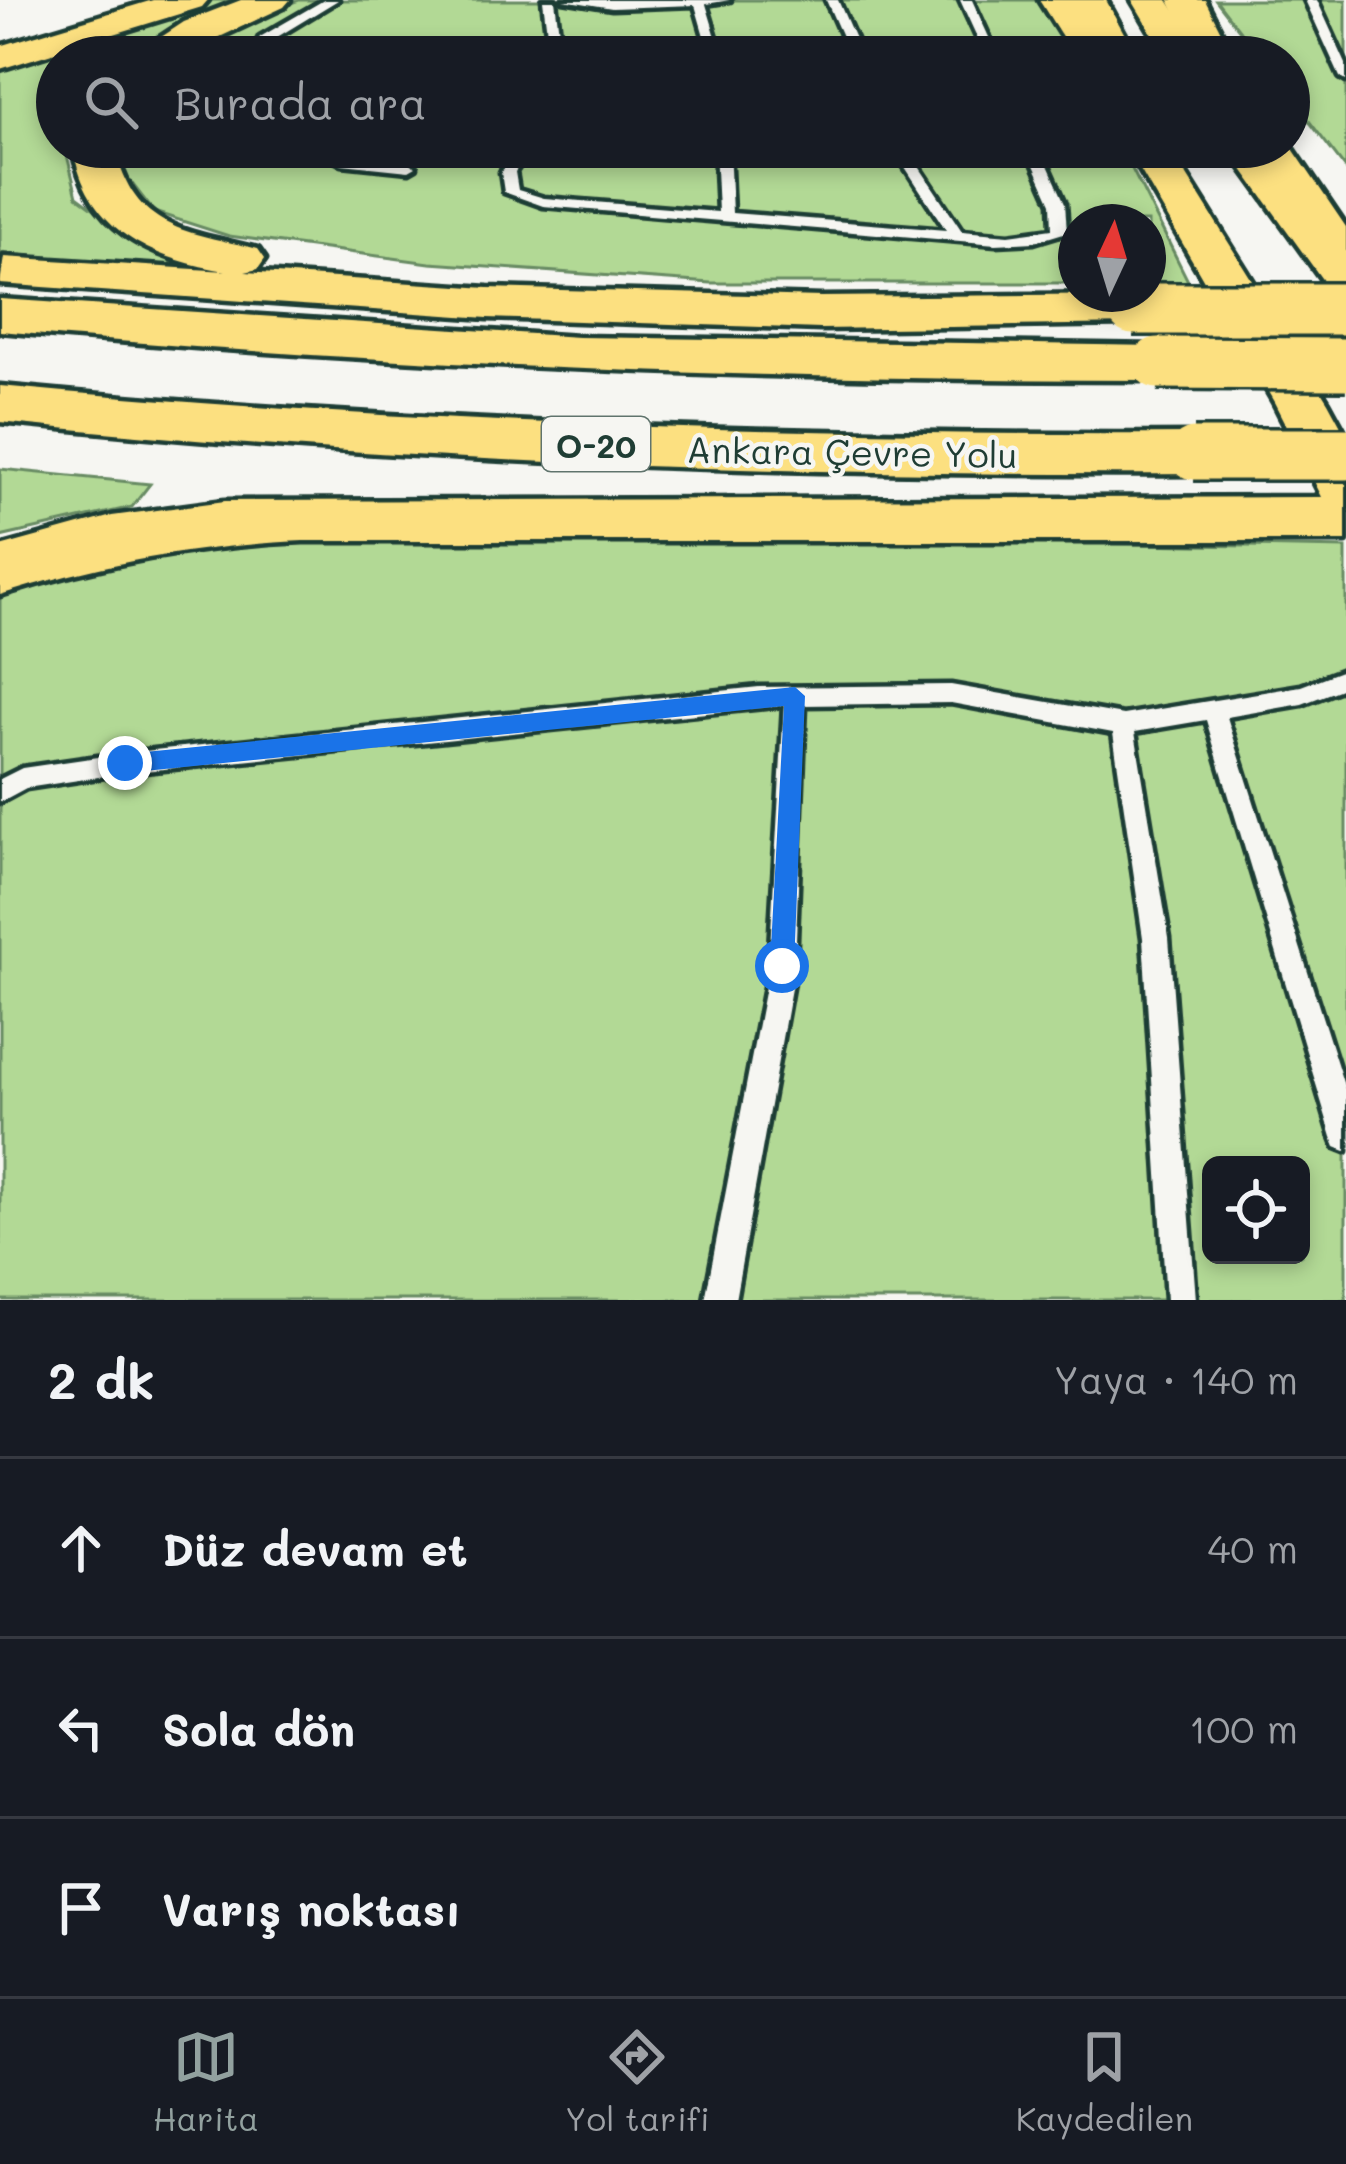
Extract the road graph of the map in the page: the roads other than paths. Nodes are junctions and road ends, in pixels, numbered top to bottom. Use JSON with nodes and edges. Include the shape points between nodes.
{"nodes":[{"id":1,"x":190,"y":0,"type":"edge"},
{"id":2,"x":272,"y":0,"type":"edge"},
{"id":3,"x":332,"y":0,"type":"edge"},
{"id":4,"x":549,"y":0,"type":"edge"},
{"id":5,"x":569,"y":0,"type":"edge"},
{"id":6,"x":724,"y":0,"type":"edge"},
{"id":7,"x":832,"y":0,"type":"edge"},
{"id":8,"x":966,"y":0,"type":"edge"},
{"id":9,"x":1058,"y":0,"type":"edge"},
{"id":10,"x":1088,"y":0,"type":"edge"},
{"id":11,"x":1150,"y":0,"type":"edge"},
{"id":12,"x":1187,"y":0,"type":"edge"},
{"id":13,"x":1310,"y":0,"type":"edge"},
{"id":14,"x":700,"y":2,"type":"edge"},
{"id":15,"x":72,"y":36,"type":"edge"},
{"id":16,"x":185,"y":36,"type":"edge"},
{"id":17,"x":271,"y":36,"type":"edge"},
{"id":18,"x":553,"y":36,"type":"edge"},
{"id":19,"x":710,"y":36,"type":"edge"},
{"id":20,"x":848,"y":36,"type":"edge"},
{"id":21,"x":982,"y":36,"type":"edge"},
{"id":22,"x":1081,"y":36,"type":"edge"},
{"id":23,"x":1107,"y":36,"type":"edge"},
{"id":24,"x":1172,"y":36,"type":"edge"},
{"id":25,"x":1205,"y":36,"type":"edge"},
{"id":26,"x":36,"y":47,"type":"edge"},
{"id":27,"x":0,"y":58,"type":"edge"},
{"id":28,"x":1345,"y":74,"type":"edge"},
{"id":29,"x":99,"y":168,"type":"edge"},
{"id":30,"x":511,"y":168,"type":"edge"},
{"id":31,"x":723,"y":168,"type":"edge"},
{"id":32,"x":913,"y":168,"type":"edge"},
{"id":33,"x":1042,"y":168,"type":"edge"},
{"id":34,"x":1161,"y":168,"type":"edge"},
{"id":35,"x":1177,"y":168,"type":"edge"},
{"id":36,"x":1264,"y":168,"type":"edge"},
{"id":37,"x":1285,"y":168,"type":"edge"},
{"id":38,"x":725,"y":218,"type":"junction"},
{"id":39,"x":957,"y":235,"type":"junction"},
{"id":40,"x":1346,"y":262,"type":"edge"},
{"id":41,"x":0,"y":271,"type":"edge"},
{"id":42,"x":1346,"y":279,"type":"edge"},
{"id":43,"x":1058,"y":307,"type":"edge"},
{"id":44,"x":1166,"y":309,"type":"edge"},
{"id":45,"x":1346,"y":309,"type":"edge"},
{"id":46,"x":1058,"y":310,"type":"edge"},
{"id":47,"x":0,"y":315,"type":"edge"},
{"id":48,"x":1346,"y":364,"type":"edge"},
{"id":49,"x":1301,"y":402,"type":"junction"},
{"id":50,"x":0,"y":404,"type":"edge"},
{"id":51,"x":0,"y":449,"type":"edge"},
{"id":52,"x":1346,"y":454,"type":"edge"},
{"id":53,"x":1346,"y":474,"type":"edge"},
{"id":54,"x":1346,"y":488,"type":"edge"},
{"id":55,"x":1346,"y":518,"type":"edge"},
{"id":56,"x":985,"y":522,"type":"junction"},
{"id":57,"x":0,"y":571,"type":"edge"},
{"id":58,"x":1346,"y":678,"type":"edge"},
{"id":59,"x":795,"y":696,"type":"junction"},
{"id":60,"x":1214,"y":709,"type":"junction"},
{"id":61,"x":1123,"y":725,"type":"junction"},
{"id":62,"x":0,"y":792,"type":"edge"},
{"id":63,"x":1346,"y":1137,"type":"edge"},
{"id":64,"x":720,"y":1300,"type":"edge"},
{"id":65,"x":1180,"y":1300,"type":"edge"}],
"edges":[{"from":1,"to":15,"type":"main road"},
{"from":2,"to":16,"type":"main road"},
{"from":3,"to":17,"type":"lane"},
{"from":4,"to":18,"type":"lane"},
{"from":5,"to":14,"type":"lane"},
{"from":6,"to":14,"type":"lane"},
{"from":7,"to":20,"type":"lane"},
{"from":8,"to":21,"type":"lane"},
{"from":9,"to":22,"type":"main road"},
{"from":10,"to":23,"type":"main road"},
{"from":11,"to":24,"type":"main road"},
{"from":12,"to":25,"type":"main road"},
{"from":13,"to":28,"type":"lane"},
{"from":14,"to":19,"type":"lane"},
{"from":26,"to":27,"type":"main road"},
{"from":29,"to":43,"type":"main road","via":[[123,218],[172,244],[227,257],[650,294]]},
{"from":30,"to":38,"type":"lane","via":[[511,192],[543,202]]},
{"from":31,"to":38,"type":"lane"},
{"from":32,"to":39,"type":"lane"},
{"from":33,"to":39,"type":"lane","via":[[1060,232],[1034,240]]},
{"from":34,"to":49,"type":"main road"},
{"from":35,"to":49,"type":"main road"},
{"from":36,"to":42,"type":"main road"},
{"from":37,"to":40,"type":"main road"},
{"from":38,"to":39,"type":"lane"},
{"from":41,"to":46,"type":"main road","via":[[488,303],[821,313]]},
{"from":44,"to":45,"type":"main road","bridge":true},
{"from":47,"to":48,"type":"main road","bridge":true,"via":[[575,356]]},
{"from":49,"to":53,"type":"main road"},
{"from":49,"to":54,"type":"main road"},
{"from":50,"to":52,"type":"main road","name":"Ankara Çevre Yolu","number":"O-20","bridge":true,"via":[[518,441],[963,457]]},
{"from":51,"to":56,"type":"main road"},
{"from":55,"to":56,"type":"main road"},
{"from":56,"to":57,"type":"main road","via":[[225,522],[97,540]]},
{"from":58,"to":60,"type":"lane"},
{"from":59,"to":61,"type":"lane","via":[[951,694]]},
{"from":59,"to":62,"type":"lane","via":[[125,763],[22,778]]},
{"from":59,"to":64,"type":"lane","via":[[782,966]]},
{"from":60,"to":61,"type":"lane"},
{"from":60,"to":63,"type":"lane"},
{"from":61,"to":65,"type":"lane","via":[[1156,938]]}]}
